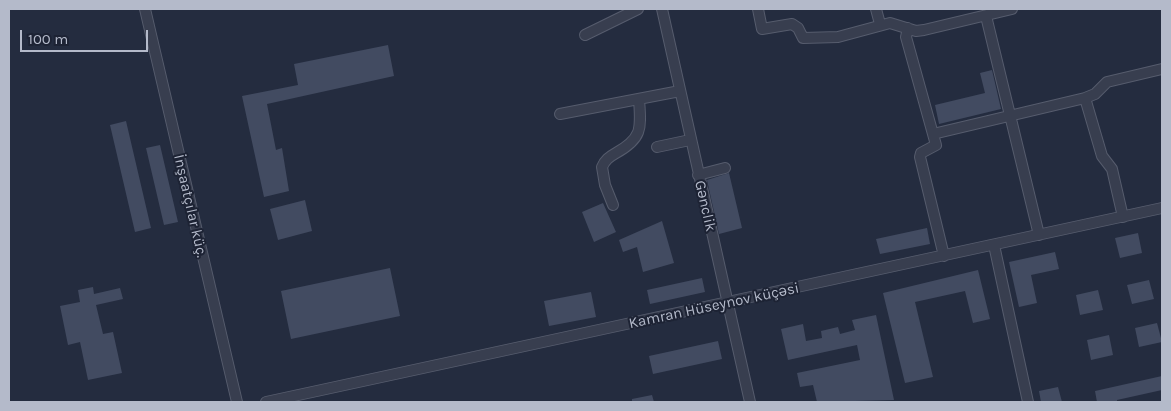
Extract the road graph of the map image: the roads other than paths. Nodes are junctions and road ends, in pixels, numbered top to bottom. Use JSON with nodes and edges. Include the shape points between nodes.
{"nodes":[{"id":1,"x":145,"y":9,"type":"edge"},
{"id":2,"x":638,"y":9,"type":"edge"},
{"id":3,"x":662,"y":9,"type":"edge"},
{"id":4,"x":758,"y":9,"type":"edge"},
{"id":5,"x":876,"y":9,"type":"edge"},
{"id":6,"x":1012,"y":9,"type":"edge"},
{"id":7,"x":986,"y":16,"type":"junction"},
{"id":8,"x":880,"y":24,"type":"junction"},
{"id":9,"x":908,"y":28,"type":"junction"},
{"id":10,"x":585,"y":35,"type":"dead end"},
{"id":11,"x":1162,"y":69,"type":"edge"},
{"id":12,"x":680,"y":91,"type":"junction"},
{"id":13,"x":1084,"y":98,"type":"junction"},
{"id":14,"x":639,"y":99,"type":"junction"},
{"id":15,"x":560,"y":114,"type":"dead end"},
{"id":16,"x":1010,"y":115,"type":"junction"},
{"id":17,"x":933,"y":134,"type":"junction"},
{"id":18,"x":690,"y":140,"type":"junction"},
{"id":19,"x":657,"y":147,"type":"dead end"},
{"id":20,"x":725,"y":168,"type":"dead end"},
{"id":21,"x":698,"y":175,"type":"junction"},
{"id":22,"x":613,"y":205,"type":"dead end"},
{"id":23,"x":1162,"y":208,"type":"edge"},
{"id":24,"x":1123,"y":217,"type":"junction"},
{"id":25,"x":1039,"y":235,"type":"junction"},
{"id":26,"x":994,"y":245,"type":"junction"},
{"id":27,"x":944,"y":256,"type":"junction"},
{"id":28,"x":728,"y":303,"type":"junction"},
{"id":29,"x":237,"y":402,"type":"edge"},
{"id":30,"x":266,"y":402,"type":"edge"},
{"id":31,"x":750,"y":402,"type":"edge"},
{"id":32,"x":1028,"y":402,"type":"edge"}],
"edges":[{"from":1,"to":29,"type":"street","name":"İnşaatçılar küç."},
{"from":2,"to":10,"type":"street"},
{"from":3,"to":12,"type":"street","name":"Gənclik"},
{"from":4,"to":8,"type":"street","via":[[762,29],[792,24],[808,39],[838,38]]},
{"from":5,"to":8,"type":"street"},
{"from":6,"to":7,"type":"street"},
{"from":7,"to":9,"type":"street","via":[[924,30]]},
{"from":7,"to":16,"type":"street"},
{"from":8,"to":9,"type":"street"},
{"from":9,"to":17,"type":"street","via":[[906,37]]},
{"from":11,"to":13,"type":"street","via":[[1107,82],[1095,94]]},
{"from":12,"to":14,"type":"street"},
{"from":12,"to":18,"type":"street","name":"Gənclik"},
{"from":13,"to":16,"type":"street"},
{"from":13,"to":24,"type":"street","via":[[1102,156],[1112,170]]},
{"from":14,"to":15,"type":"street"},
{"from":14,"to":22,"type":"street","via":[[641,124],[638,135],[629,145],[610,156],[602,167]]},
{"from":16,"to":17,"type":"street"},
{"from":16,"to":25,"type":"street"},
{"from":17,"to":27,"type":"street","via":[[936,145],[920,157]]},
{"from":18,"to":19,"type":"street"},
{"from":18,"to":21,"type":"street","name":"Gənclik"},
{"from":20,"to":21,"type":"street"},
{"from":21,"to":28,"type":"street","name":"Gənclik"},
{"from":23,"to":24,"type":"street","name":"Kamran Hüseynov küçəsi"},
{"from":24,"to":25,"type":"street","name":"Kamran Hüseynov küçəsi"},
{"from":25,"to":26,"type":"street","name":"Kamran Hüseynov küçəsi"},
{"from":26,"to":27,"type":"street","name":"Kamran Hüseynov küçəsi"},
{"from":26,"to":32,"type":"street"},
{"from":27,"to":28,"type":"street","name":"Kamran Hüseynov küçəsi"},
{"from":28,"to":30,"type":"street","name":"Kamran Hüseynov küçəsi"},
{"from":28,"to":31,"type":"street","name":"Gənclik"}]}
